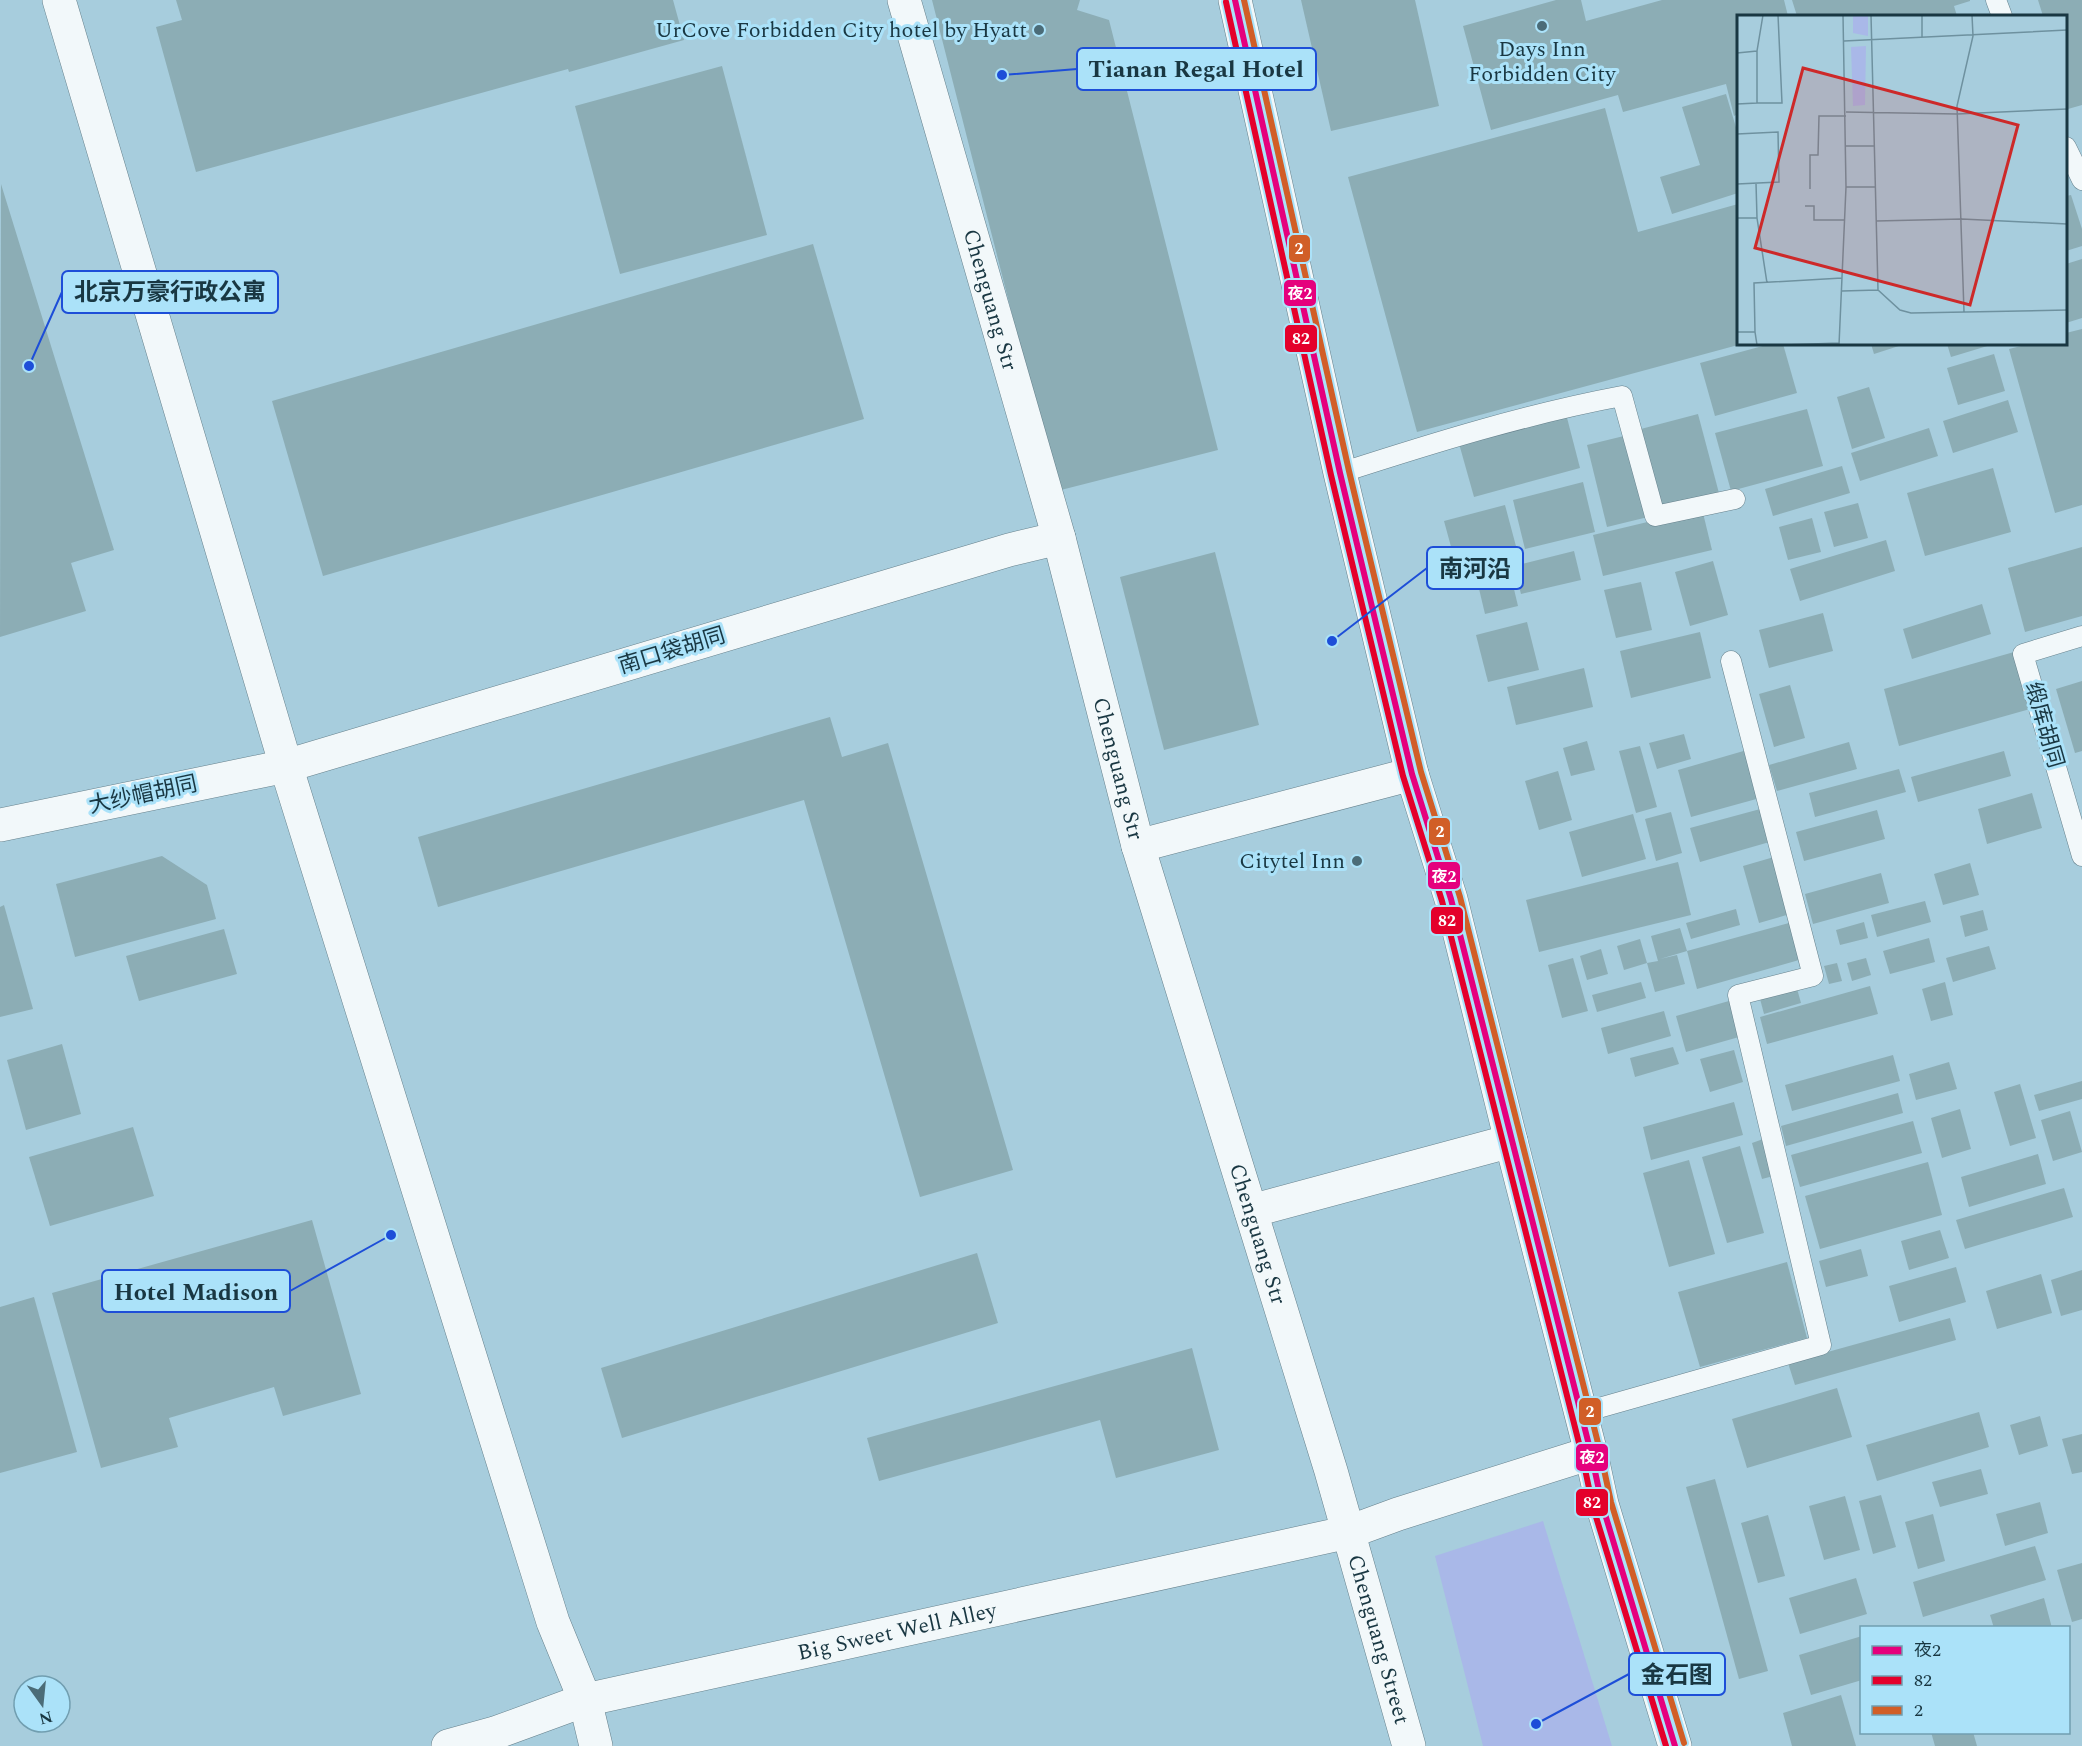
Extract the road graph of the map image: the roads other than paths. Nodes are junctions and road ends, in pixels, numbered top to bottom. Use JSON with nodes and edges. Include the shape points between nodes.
{"nodes":[{"id":1,"x":59,"y":0,"type":"edge"},
{"id":2,"x":904,"y":0,"type":"edge"},
{"id":3,"x":1235,"y":0,"type":"edge"},
{"id":4,"x":1996,"y":0,"type":"edge"},
{"id":5,"x":2002,"y":15,"type":"edge"},
{"id":6,"x":2067,"y":149,"type":"edge"},
{"id":7,"x":2082,"y":180,"type":"edge"},
{"id":8,"x":1340,"y":473,"type":"junction"},
{"id":9,"x":1735,"y":499,"type":"dead end"},
{"id":10,"x":1059,"y":538,"type":"junction"},
{"id":11,"x":2082,"y":636,"type":"edge"},
{"id":12,"x":1731,"y":661,"type":"dead end"},
{"id":13,"x":286,"y":766,"type":"junction"},
{"id":14,"x":1412,"y":774,"type":"junction"},
{"id":15,"x":0,"y":825,"type":"edge"},
{"id":16,"x":1138,"y":846,"type":"junction"},
{"id":17,"x":2082,"y":856,"type":"edge"},
{"id":18,"x":1511,"y":1141,"type":"junction"},
{"id":19,"x":1251,"y":1211,"type":"junction"},
{"id":20,"x":1581,"y":1413,"type":"junction"},
{"id":21,"x":1591,"y":1453,"type":"junction"},
{"id":22,"x":1349,"y":1532,"type":"junction"},
{"id":23,"x":585,"y":1700,"type":"junction"},
{"id":24,"x":448,"y":1746,"type":"edge"},
{"id":25,"x":596,"y":1746,"type":"edge"},
{"id":26,"x":1409,"y":1746,"type":"edge"},
{"id":27,"x":1675,"y":1746,"type":"edge"}],
"edges":[{"from":1,"to":13,"type":"street"},
{"from":2,"to":10,"type":"street","name":"Chenguang Str"},
{"from":3,"to":8,"type":"street"},
{"from":4,"to":5,"type":"lane"},
{"from":6,"to":7,"type":"lane"},
{"from":8,"to":9,"type":"lane","via":[[1452,437],[1622,396],[1654,516]]},
{"from":8,"to":14,"type":"street"},
{"from":10,"to":13,"type":"street","name":"南口袋胡同"},
{"from":10,"to":16,"type":"street","name":"Chenguang Str"},
{"from":11,"to":17,"type":"lane","name":"缎库胡同","via":[[2023,654]]},
{"from":12,"to":20,"type":"lane","via":[[1813,976],[1738,995],[1821,1345]]},
{"from":13,"to":15,"type":"street","name":"大纱帽胡同"},
{"from":13,"to":23,"type":"street","via":[[554,1622]]},
{"from":14,"to":16,"type":"street"},
{"from":14,"to":18,"type":"street","via":[[1450,899]]},
{"from":16,"to":19,"type":"street","name":"Chenguang Str"},
{"from":18,"to":19,"type":"street"},
{"from":18,"to":20,"type":"street"},
{"from":19,"to":22,"type":"street","name":"Chenguang Str"},
{"from":20,"to":21,"type":"street"},
{"from":21,"to":22,"type":"street","name":"Big Sweet Well Alley"},
{"from":21,"to":27,"type":"street","via":[[1602,1504]]},
{"from":22,"to":23,"type":"street","name":"Big Sweet Well Alley"},
{"from":22,"to":26,"type":"street","name":"Chenguang Street"},
{"from":23,"to":24,"type":"street","name":"Big Sweet Well Alley"},
{"from":23,"to":25,"type":"street"}]}
